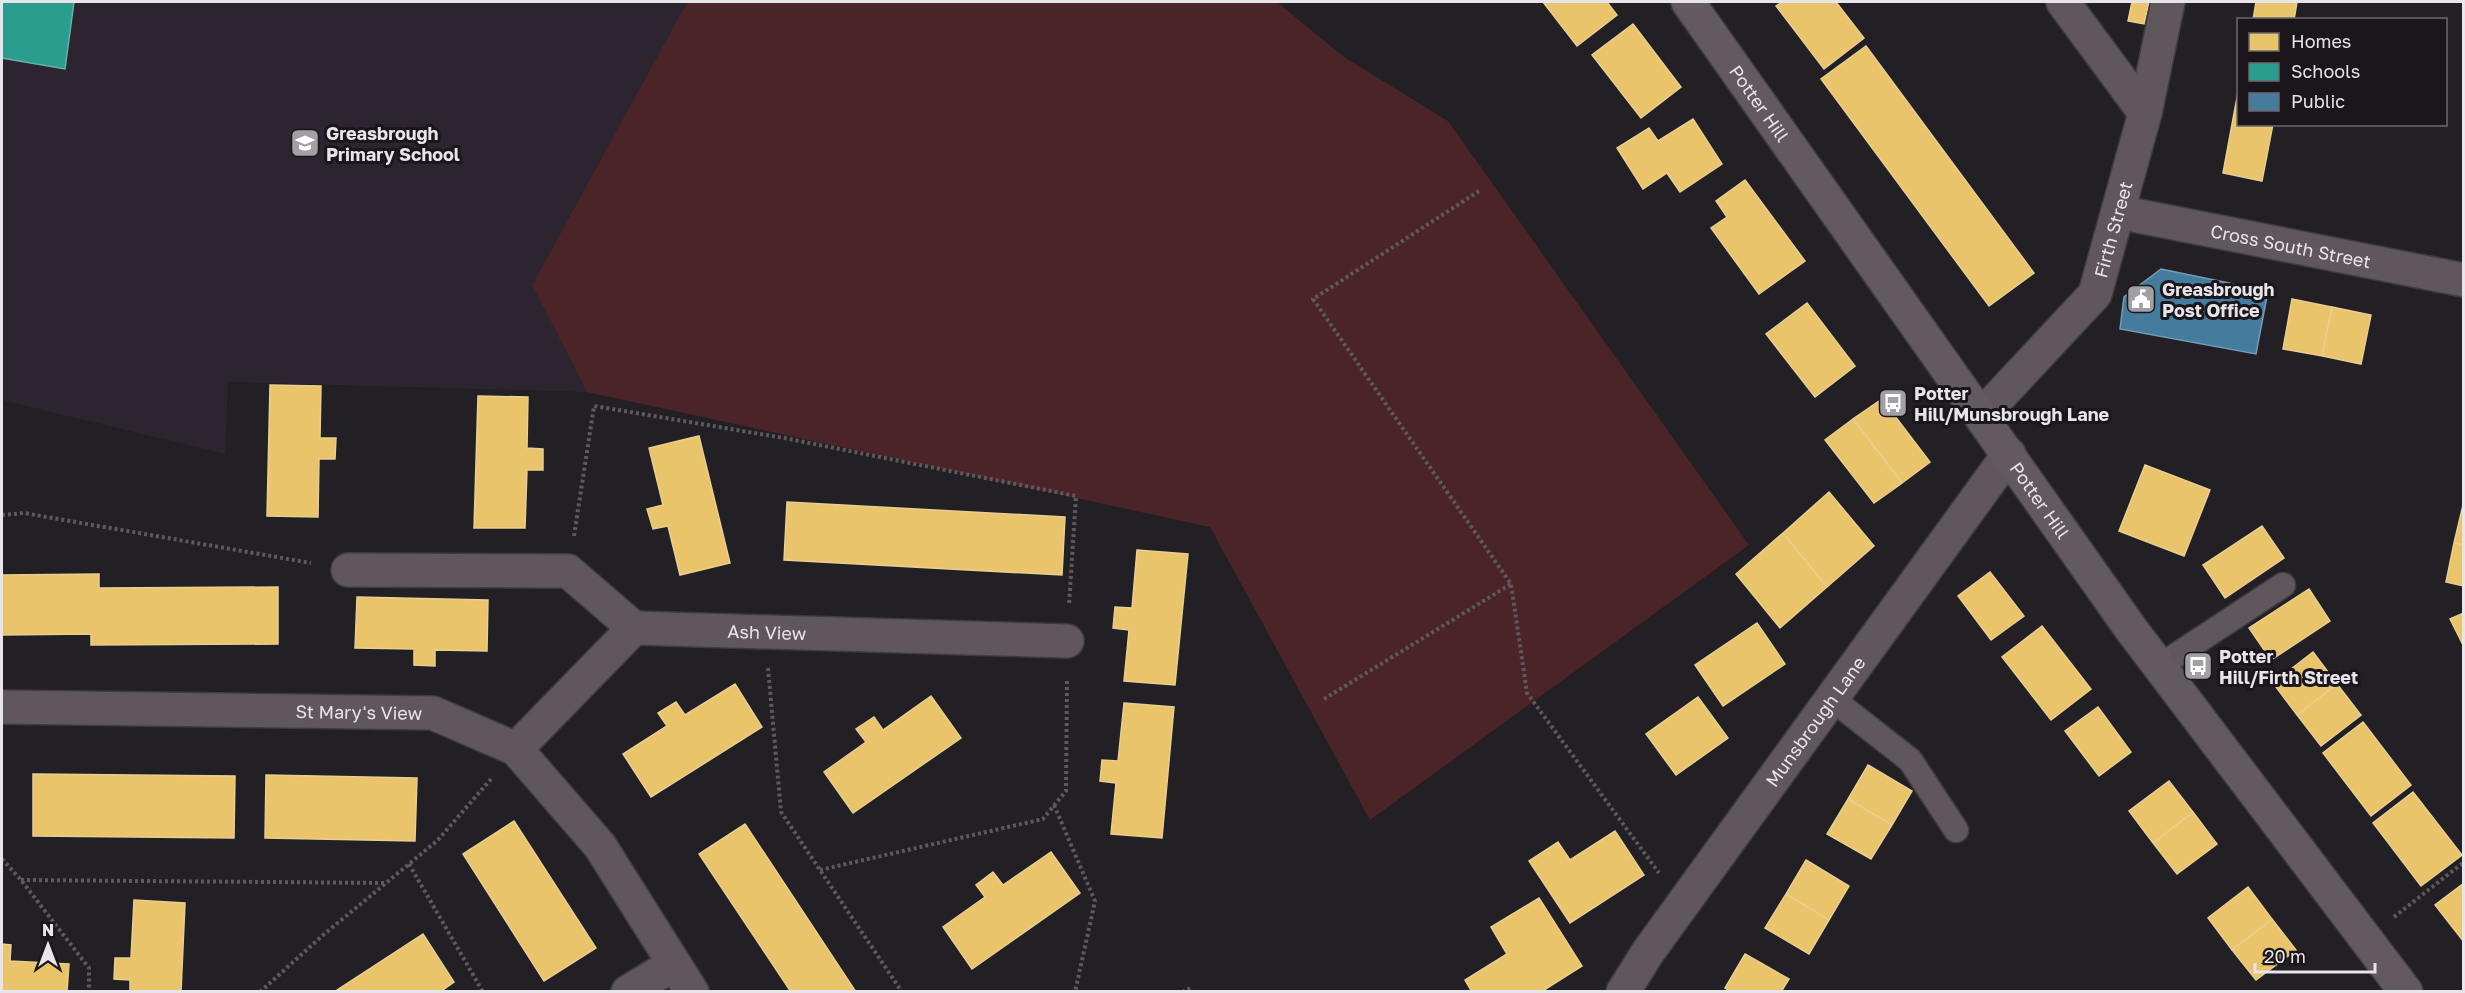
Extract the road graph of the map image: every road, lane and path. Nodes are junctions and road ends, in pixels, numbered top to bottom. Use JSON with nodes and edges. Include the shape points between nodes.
{"nodes":[{"id":1,"x":1688,"y":2,"type":"edge"},
{"id":2,"x":2063,"y":2,"type":"edge"},
{"id":3,"x":2168,"y":2,"type":"edge"},
{"id":4,"x":2145,"y":114,"type":"junction"},
{"id":5,"x":1479,"y":191,"type":"dead end"},
{"id":6,"x":2118,"y":212,"type":"junction"},
{"id":7,"x":2463,"y":280,"type":"edge"},
{"id":8,"x":1981,"y":416,"type":"junction"},
{"id":9,"x":2009,"y":454,"type":"junction"},
{"id":10,"x":2,"y":515,"type":"edge"},
{"id":11,"x":348,"y":570,"type":"joint"},
{"id":12,"x":568,"y":571,"type":"junction"},
{"id":13,"x":1511,"y":584,"type":"junction"},
{"id":14,"x":2283,"y":585,"type":"dead end"},
{"id":15,"x":634,"y":627,"type":"junction"},
{"id":16,"x":765,"y":632,"type":"junction"},
{"id":17,"x":1067,"y":641,"type":"junction"},
{"id":18,"x":2160,"y":666,"type":"junction"},
{"id":19,"x":1324,"y":699,"type":"dead end"},
{"id":20,"x":1832,"y":699,"type":"junction"},
{"id":21,"x":2,"y":707,"type":"edge"},
{"id":22,"x":516,"y":749,"type":"junction"},
{"id":23,"x":1054,"y":805,"type":"junction"},
{"id":24,"x":1956,"y":830,"type":"dead end"},
{"id":25,"x":2,"y":860,"type":"edge"},
{"id":26,"x":2463,"y":862,"type":"edge"},
{"id":27,"x":409,"y":864,"type":"junction"},
{"id":28,"x":820,"y":870,"type":"junction"},
{"id":29,"x":21,"y":880,"type":"junction"},
{"id":30,"x":387,"y":882,"type":"junction"},
{"id":31,"x":1682,"y":905,"type":"junction"},
{"id":32,"x":2365,"y":940,"type":"junction"},
{"id":33,"x":674,"y":964,"type":"junction"},
{"id":34,"x":1192,"y":987,"type":"dead end"},
{"id":35,"x":89,"y":992,"type":"edge"},
{"id":36,"x":260,"y":992,"type":"edge"},
{"id":37,"x":483,"y":992,"type":"edge"},
{"id":38,"x":628,"y":992,"type":"edge"},
{"id":39,"x":692,"y":992,"type":"edge"},
{"id":40,"x":902,"y":992,"type":"edge"},
{"id":41,"x":1075,"y":992,"type":"edge"},
{"id":42,"x":1182,"y":992,"type":"edge"},
{"id":43,"x":1623,"y":992,"type":"edge"},
{"id":44,"x":2406,"y":992,"type":"edge"}],
"edges":[{"from":1,"to":8,"type":"main road","name":"Potter Hill"},
{"from":2,"to":4,"type":"street"},
{"from":3,"to":4,"type":"street","name":"Firth Street"},
{"from":4,"to":6,"type":"street","name":"Firth Street"},
{"from":5,"to":13,"type":"path","via":[[1313,299]]},
{"from":6,"to":7,"type":"street","name":"Cross South Street"},
{"from":6,"to":8,"type":"street","name":"Firth Street","via":[[2095,294]]},
{"from":8,"to":9,"type":"main road","name":"Potter Hill"},
{"from":9,"to":18,"type":"main road","name":"Potter Hill"},
{"from":9,"to":20,"type":"street","name":"Munsbrough Lane"},
{"from":10,"to":11,"type":"path","via":[[24,513]]},
{"from":11,"to":12,"type":"street"},
{"from":12,"to":15,"type":"street"},
{"from":12,"to":17,"type":"path","via":[[594,406],[784,438],[1076,496]]},
{"from":13,"to":19,"type":"path"},
{"from":13,"to":31,"type":"path","via":[[1527,693]]},
{"from":14,"to":18,"type":"lane"},
{"from":15,"to":16,"type":"street","name":"Ash View"},
{"from":15,"to":22,"type":"street"},
{"from":16,"to":17,"type":"street","name":"Ash View"},
{"from":16,"to":28,"type":"path","via":[[781,812]]},
{"from":17,"to":23,"type":"path","via":[[1066,791]]},
{"from":18,"to":32,"type":"main road","name":"Potter Hill"},
{"from":20,"to":24,"type":"lane","via":[[1910,760]]},
{"from":20,"to":31,"type":"street","name":"Munsbrough Lane"},
{"from":21,"to":22,"type":"street","name":"St Mary's View","via":[[433,713]]},
{"from":22,"to":27,"type":"path","via":[[438,840]]},
{"from":22,"to":33,"type":"street","name":"St Mary's View","via":[[600,846]]},
{"from":23,"to":28,"type":"path","via":[[1043,819]]},
{"from":23,"to":41,"type":"path","via":[[1095,901]]},
{"from":25,"to":29,"type":"path"},
{"from":26,"to":32,"type":"path"},
{"from":27,"to":30,"type":"path"},
{"from":27,"to":37,"type":"path"},
{"from":28,"to":40,"type":"path"},
{"from":29,"to":30,"type":"path"},
{"from":29,"to":35,"type":"path","via":[[89,968]]},
{"from":30,"to":36,"type":"path"},
{"from":31,"to":43,"type":"street","name":"Munsbrough Lane"},
{"from":32,"to":44,"type":"main road","name":"Potter Hill"},
{"from":33,"to":38,"type":"street"},
{"from":33,"to":39,"type":"street","name":"St Mary's View"},
{"from":34,"to":42,"type":"path"}]}
